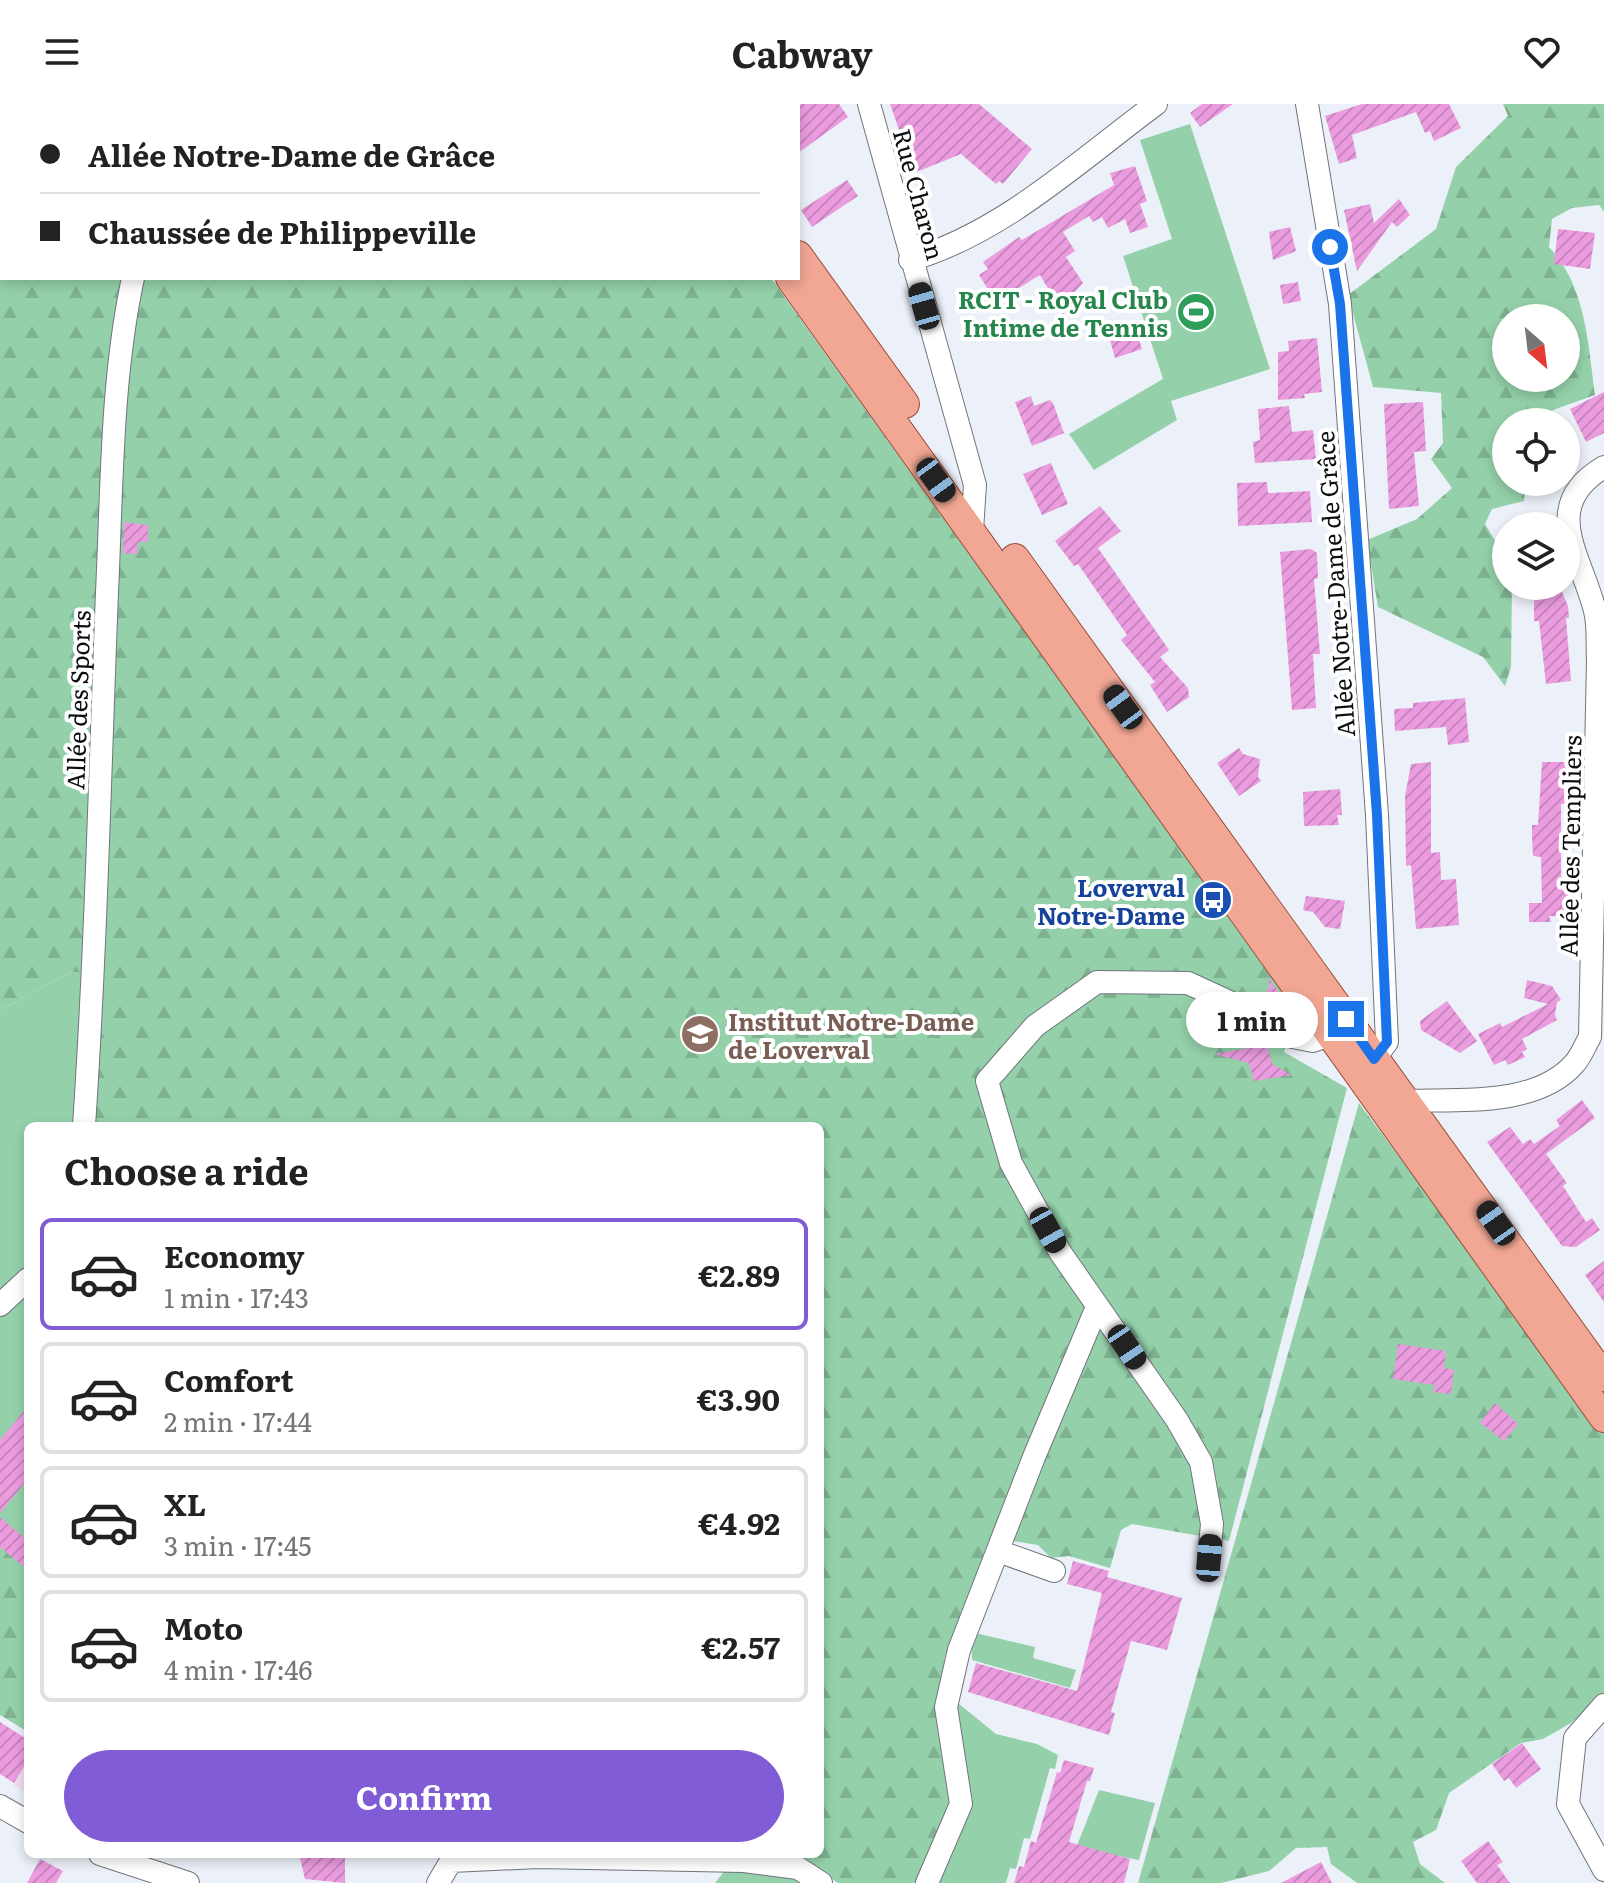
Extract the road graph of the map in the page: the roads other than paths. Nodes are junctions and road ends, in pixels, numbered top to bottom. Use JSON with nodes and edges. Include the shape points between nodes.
{"nodes":[{"id":1,"x":869,"y":104,"type":"edge"},
{"id":2,"x":1156,"y":104,"type":"edge"},
{"id":3,"x":1307,"y":104,"type":"edge"},
{"id":4,"x":800,"y":258,"type":"edge"},
{"id":5,"x":910,"y":260,"type":"junction"},
{"id":6,"x":133,"y":280,"type":"edge"},
{"id":7,"x":791,"y":280,"type":"edge"},
{"id":8,"x":1604,"y":467,"type":"edge"},
{"id":9,"x":975,"y":502,"type":"junction"},
{"id":10,"x":972,"y":530,"type":"junction"},
{"id":11,"x":1599,"y":851,"type":"edge"},
{"id":12,"x":1330,"y":1035,"type":"junction"},
{"id":13,"x":1364,"y":1065,"type":"junction"},
{"id":14,"x":1397,"y":1108,"type":"junction"},
{"id":15,"x":84,"y":1122,"type":"edge"},
{"id":16,"x":24,"y":1283,"type":"edge"},
{"id":17,"x":0,"y":1305,"type":"edge"},
{"id":18,"x":1097,"y":1307,"type":"junction"},
{"id":19,"x":1604,"y":1377,"type":"edge"},
{"id":20,"x":1604,"y":1418,"type":"edge"},
{"id":21,"x":998,"y":1551,"type":"junction"},
{"id":22,"x":1209,"y":1558,"type":"dead end"},
{"id":23,"x":1054,"y":1571,"type":"dead end"},
{"id":24,"x":1604,"y":1705,"type":"edge"},
{"id":25,"x":0,"y":1806,"type":"edge"},
{"id":26,"x":24,"y":1820,"type":"edge"},
{"id":27,"x":112,"y":1858,"type":"edge"},
{"id":28,"x":516,"y":1858,"type":"edge"},
{"id":29,"x":593,"y":1858,"type":"edge"},
{"id":30,"x":703,"y":1860,"type":"junction"},
{"id":31,"x":1604,"y":1870,"type":"edge"},
{"id":32,"x":188,"y":1883,"type":"edge"},
{"id":33,"x":438,"y":1883,"type":"edge"},
{"id":34,"x":706,"y":1883,"type":"edge"},
{"id":35,"x":821,"y":1883,"type":"edge"},
{"id":36,"x":927,"y":1883,"type":"edge"}],
"edges":[{"from":1,"to":5,"type":"street","name":"Rue Charon"},
{"from":2,"to":5,"type":"street","via":[[995,222]]},
{"from":3,"to":13,"type":"street","name":"Allée Notre-Dame de Grâce","via":[[1340,304],[1377,815],[1387,1042]]},
{"from":4,"to":9,"type":"main road"},
{"from":5,"to":9,"type":"street","name":"Rue Charon","via":[[975,485]]},
{"from":6,"to":15,"type":"street","name":"Allée des Sports","via":[[112,470]]},
{"from":7,"to":10,"type":"main road"},
{"from":8,"to":11,"type":"street","name":"Allée des Templiers","via":[[1570,500],[1568,524],[1595,612]]},
{"from":9,"to":10,"type":"street","name":"Rue Charon"},
{"from":9,"to":13,"type":"main road"},
{"from":10,"to":12,"type":"main road"},
{"from":11,"to":14,"type":"street","name":"Allée des Templiers","via":[[1590,1037],[1575,1064],[1548,1084],[1523,1093]]},
{"from":12,"to":13,"type":"main road"},
{"from":12,"to":18,"type":"street","via":[[1313,1041],[1277,1034],[1238,1006],[1188,983],[1097,982],[1035,1026],[987,1081],[1011,1163]]},
{"from":13,"to":14,"type":"main road"},
{"from":14,"to":19,"type":"main road"},
{"from":14,"to":20,"type":"main road"},
{"from":16,"to":17,"type":"street"},
{"from":18,"to":21,"type":"street"},
{"from":18,"to":22,"type":"street","via":[[1201,1462],[1212,1524]]},
{"from":21,"to":23,"type":"street"},
{"from":21,"to":36,"type":"street","via":[[948,1690],[961,1804]]},
{"from":24,"to":31,"type":"street","via":[[1575,1738],[1568,1804]]},
{"from":25,"to":26,"type":"street"},
{"from":27,"to":32,"type":"street"},
{"from":28,"to":33,"type":"street","via":[[451,1861]]},
{"from":29,"to":30,"type":"street"},
{"from":30,"to":34,"type":"street"},
{"from":30,"to":35,"type":"street","via":[[798,1868]]}]}
